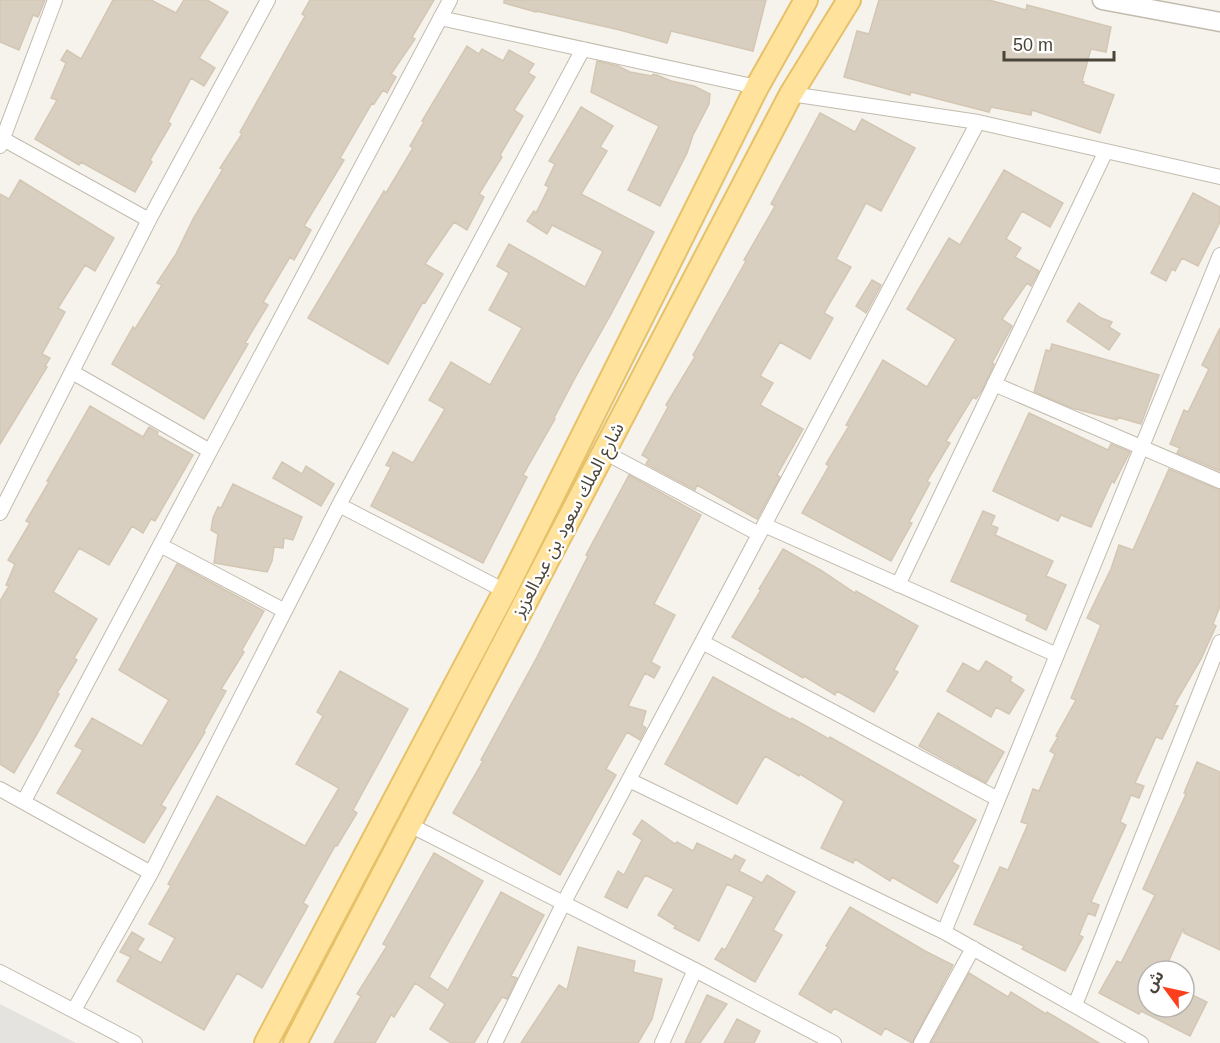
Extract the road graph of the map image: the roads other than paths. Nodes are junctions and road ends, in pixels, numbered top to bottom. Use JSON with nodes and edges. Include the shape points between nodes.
{"nodes":[{"id":1,"x":55,"y":0,"type":"edge"},
{"id":2,"x":268,"y":0,"type":"edge"},
{"id":3,"x":450,"y":0,"type":"edge"},
{"id":4,"x":806,"y":0,"type":"edge"},
{"id":5,"x":849,"y":0,"type":"edge"},
{"id":6,"x":1102,"y":0,"type":"edge"},
{"id":7,"x":440,"y":18,"type":"junction"},
{"id":8,"x":1220,"y":22,"type":"edge"},
{"id":9,"x":583,"y":49,"type":"junction"},
{"id":10,"x":757,"y":87,"type":"junction"},
{"id":11,"x":791,"y":94,"type":"junction"},
{"id":12,"x":978,"y":122,"type":"junction"},
{"id":13,"x":2,"y":143,"type":"edge"},
{"id":14,"x":1106,"y":152,"type":"junction"},
{"id":15,"x":1220,"y":177,"type":"edge"},
{"id":16,"x":149,"y":220,"type":"junction"},
{"id":17,"x":1220,"y":255,"type":"edge"},
{"id":18,"x":72,"y":372,"type":"junction"},
{"id":19,"x":994,"y":384,"type":"junction"},
{"id":20,"x":1142,"y":447,"type":"junction"},
{"id":21,"x":210,"y":451,"type":"junction"},
{"id":22,"x":604,"y":452,"type":"junction"},
{"id":23,"x":1220,"y":481,"type":"edge"},
{"id":24,"x":339,"y":505,"type":"junction"},
{"id":25,"x":0,"y":513,"type":"edge"},
{"id":26,"x":762,"y":529,"type":"junction"},
{"id":27,"x":160,"y":545,"type":"junction"},
{"id":28,"x":898,"y":585,"type":"junction"},
{"id":29,"x":505,"y":591,"type":"junction"},
{"id":30,"x":285,"y":611,"type":"junction"},
{"id":31,"x":702,"y":642,"type":"junction"},
{"id":32,"x":1220,"y":642,"type":"edge"},
{"id":33,"x":1057,"y":656,"type":"junction"},
{"id":34,"x":629,"y":780,"type":"junction"},
{"id":35,"x":0,"y":789,"type":"edge"},
{"id":36,"x":998,"y":799,"type":"junction"},
{"id":37,"x":24,"y":801,"type":"junction"},
{"id":38,"x":408,"y":824,"type":"junction"},
{"id":39,"x":151,"y":873,"type":"junction"},
{"id":40,"x":564,"y":902,"type":"junction"},
{"id":41,"x":944,"y":932,"type":"junction"},
{"id":42,"x":973,"y":948,"type":"junction"},
{"id":43,"x":695,"y":970,"type":"junction"},
{"id":44,"x":0,"y":972,"type":"edge"},
{"id":45,"x":1075,"y":1005,"type":"junction"},
{"id":46,"x":74,"y":1010,"type":"junction"},
{"id":47,"x":135,"y":1043,"type":"edge"},
{"id":48,"x":266,"y":1043,"type":"edge"},
{"id":49,"x":295,"y":1043,"type":"edge"},
{"id":50,"x":495,"y":1043,"type":"edge"},
{"id":51,"x":662,"y":1043,"type":"edge"},
{"id":52,"x":834,"y":1043,"type":"edge"},
{"id":53,"x":921,"y":1043,"type":"edge"},
{"id":54,"x":1141,"y":1043,"type":"edge"}],
"edges":[{"from":1,"to":13,"type":"street"},
{"from":2,"to":16,"type":"street"},
{"from":3,"to":7,"type":"street"},
{"from":4,"to":10,"type":"main road","name":"شارع الملك سعود بن عبدالعزيز"},
{"from":5,"to":11,"type":"main road","name":"شارع الملك سعود بن عبدالعزيز"},
{"from":6,"to":8,"type":"street"},
{"from":7,"to":9,"type":"street"},
{"from":7,"to":21,"type":"street"},
{"from":9,"to":10,"type":"street"},
{"from":9,"to":24,"type":"street"},
{"from":10,"to":29,"type":"main road","name":"شارع الملك سعود بن عبدالعزيز"},
{"from":11,"to":12,"type":"street"},
{"from":11,"to":22,"type":"main road","name":"شارع الملك سعود بن عبدالعزيز"},
{"from":12,"to":14,"type":"street"},
{"from":12,"to":26,"type":"street"},
{"from":13,"to":16,"type":"street"},
{"from":14,"to":15,"type":"street"},
{"from":14,"to":19,"type":"street"},
{"from":16,"to":18,"type":"street"},
{"from":17,"to":20,"type":"street"},
{"from":18,"to":21,"type":"street"},
{"from":18,"to":25,"type":"street"},
{"from":19,"to":20,"type":"street"},
{"from":19,"to":28,"type":"street"},
{"from":20,"to":23,"type":"street"},
{"from":20,"to":33,"type":"street"},
{"from":21,"to":27,"type":"street"},
{"from":22,"to":26,"type":"street"},
{"from":22,"to":38,"type":"main road","name":"شارع الملك سعود بن عبدالعزيز"},
{"from":24,"to":29,"type":"street"},
{"from":24,"to":30,"type":"street"},
{"from":26,"to":28,"type":"street"},
{"from":26,"to":31,"type":"street"},
{"from":27,"to":30,"type":"street"},
{"from":27,"to":37,"type":"street"},
{"from":28,"to":33,"type":"street"},
{"from":29,"to":48,"type":"main road","name":"شارع الملك سعود بن عبدالعزيز"},
{"from":30,"to":39,"type":"street"},
{"from":31,"to":34,"type":"street"},
{"from":31,"to":36,"type":"street"},
{"from":32,"to":45,"type":"street"},
{"from":33,"to":36,"type":"street"},
{"from":34,"to":40,"type":"street"},
{"from":34,"to":41,"type":"street"},
{"from":35,"to":37,"type":"street"},
{"from":36,"to":41,"type":"street"},
{"from":37,"to":39,"type":"street"},
{"from":38,"to":40,"type":"street"},
{"from":38,"to":49,"type":"main road","name":"شارع الملك سعود بن عبدالعزيز"},
{"from":39,"to":46,"type":"street"},
{"from":40,"to":43,"type":"street"},
{"from":40,"to":50,"type":"street"},
{"from":41,"to":42,"type":"street"},
{"from":42,"to":45,"type":"street"},
{"from":42,"to":53,"type":"street"},
{"from":43,"to":51,"type":"street"},
{"from":43,"to":52,"type":"street"},
{"from":44,"to":46,"type":"street"},
{"from":45,"to":54,"type":"street"},
{"from":46,"to":47,"type":"street"}]}
